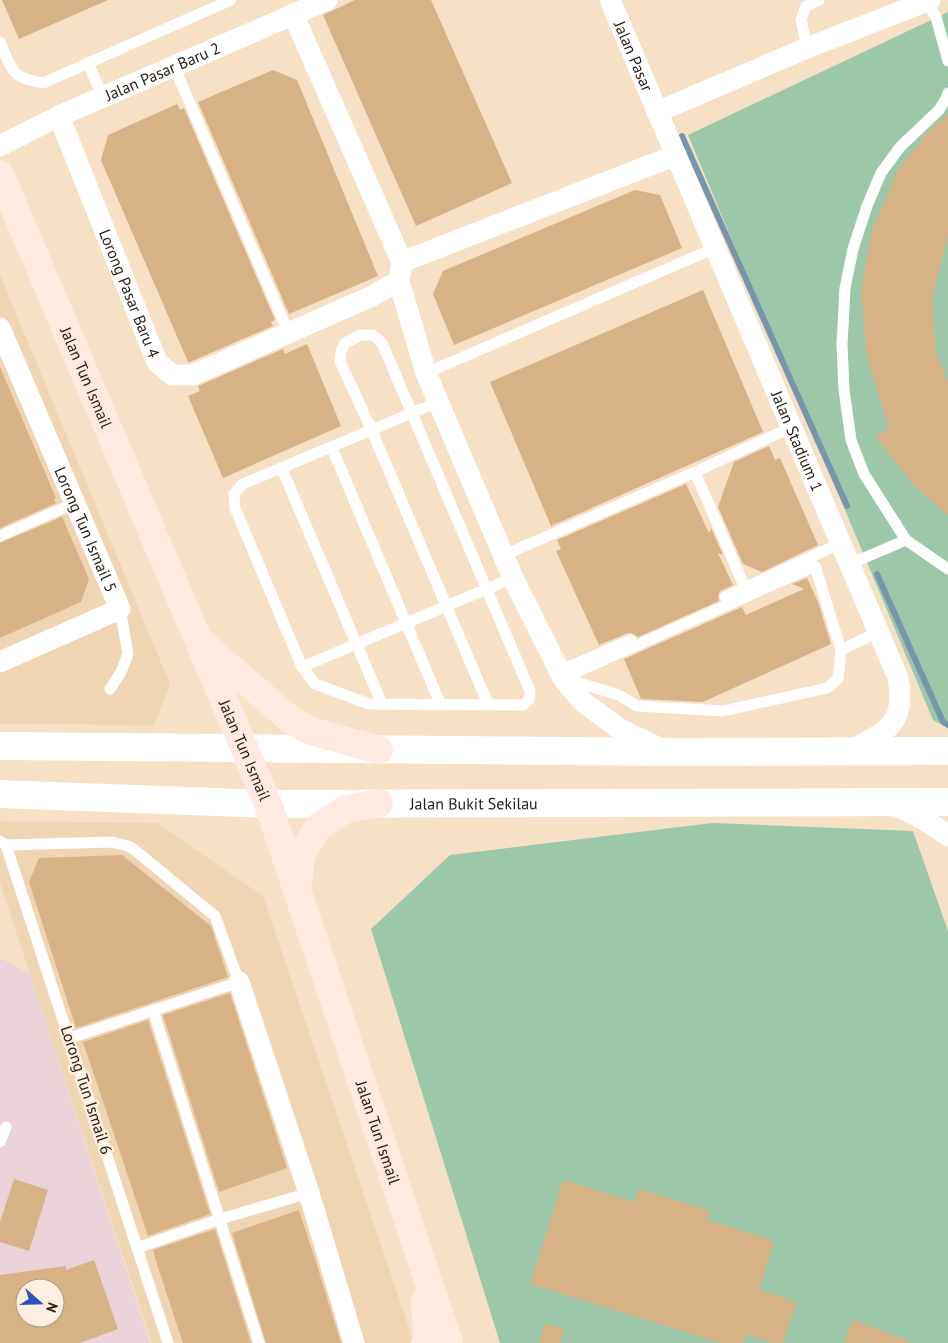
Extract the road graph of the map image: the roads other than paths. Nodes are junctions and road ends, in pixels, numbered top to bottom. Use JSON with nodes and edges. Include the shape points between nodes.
{"nodes":[{"id":1,"x":231,"y":0,"type":"edge"},
{"id":2,"x":326,"y":0,"type":"edge"},
{"id":3,"x":610,"y":0,"type":"edge"},
{"id":4,"x":819,"y":0,"type":"edge"},
{"id":5,"x":927,"y":0,"type":"edge"},
{"id":6,"x":292,"y":14,"type":"junction"},
{"id":7,"x":0,"y":42,"type":"edge"},
{"id":8,"x":807,"y":48,"type":"junction"},
{"id":9,"x":948,"y":61,"type":"edge"},
{"id":10,"x":88,"y":63,"type":"junction"},
{"id":11,"x":174,"y":66,"type":"junction"},
{"id":12,"x":948,"y":93,"type":"edge"},
{"id":13,"x":103,"y":97,"type":"junction"},
{"id":14,"x":658,"y":112,"type":"junction"},
{"id":15,"x":60,"y":116,"type":"junction"},
{"id":16,"x":0,"y":146,"type":"edge"},
{"id":17,"x":676,"y":156,"type":"junction"},
{"id":18,"x":0,"y":174,"type":"edge"},
{"id":19,"x":716,"y":248,"type":"junction"},
{"id":20,"x":401,"y":272,"type":"junction"},
{"id":21,"x":0,"y":328,"type":"edge"},
{"id":22,"x":289,"y":334,"type":"junction"},
{"id":23,"x":426,"y":373,"type":"junction"},
{"id":24,"x":438,"y":402,"type":"junction"},
{"id":25,"x":413,"y":413,"type":"junction"},
{"id":26,"x":792,"y":427,"type":"junction"},
{"id":27,"x":372,"y":431,"type":"junction"},
{"id":28,"x":332,"y":448,"type":"junction"},
{"id":29,"x":282,"y":469,"type":"junction"},
{"id":30,"x":695,"y":472,"type":"junction"},
{"id":31,"x":75,"y":503,"type":"junction"},
{"id":32,"x":0,"y":536,"type":"edge"},
{"id":33,"x":906,"y":540,"type":"junction"},
{"id":34,"x":841,"y":543,"type":"junction"},
{"id":35,"x":504,"y":555,"type":"junction"},
{"id":36,"x":850,"y":564,"type":"junction"},
{"id":37,"x":948,"y":569,"type":"edge"},
{"id":38,"x":513,"y":578,"type":"junction"},
{"id":39,"x":745,"y":588,"type":"junction"},
{"id":40,"x":486,"y":589,"type":"junction"},
{"id":41,"x":445,"y":606,"type":"junction"},
{"id":42,"x":120,"y":609,"type":"junction"},
{"id":43,"x":405,"y":623,"type":"junction"},
{"id":44,"x":878,"y":632,"type":"junction"},
{"id":45,"x":199,"y":641,"type":"junction"},
{"id":46,"x":355,"y":644,"type":"junction"},
{"id":47,"x":841,"y":650,"type":"junction"},
{"id":48,"x":0,"y":662,"type":"edge"},
{"id":49,"x":302,"y":667,"type":"junction"},
{"id":50,"x":561,"y":675,"type":"junction"},
{"id":51,"x":110,"y":689,"type":"dead end"},
{"id":52,"x":382,"y":704,"type":"junction"},
{"id":53,"x":440,"y":704,"type":"junction"},
{"id":54,"x":488,"y":704,"type":"junction"},
{"id":55,"x":0,"y":746,"type":"edge"},
{"id":56,"x":245,"y":749,"type":"junction"},
{"id":57,"x":379,"y":750,"type":"junction"},
{"id":58,"x":948,"y":751,"type":"edge"},
{"id":59,"x":668,"y":752,"type":"junction"},
{"id":60,"x":850,"y":752,"type":"junction"},
{"id":61,"x":0,"y":794,"type":"edge"},
{"id":62,"x":885,"y":802,"type":"junction"},
{"id":63,"x":948,"y":802,"type":"edge"},
{"id":64,"x":379,"y":803,"type":"junction"},
{"id":65,"x":268,"y":804,"type":"junction"},
{"id":66,"x":948,"y":836,"type":"edge"},
{"id":67,"x":3,"y":843,"type":"edge"},
{"id":68,"x":298,"y":888,"type":"junction"},
{"id":69,"x":239,"y":982,"type":"junction"},
{"id":70,"x":153,"y":1010,"type":"junction"},
{"id":71,"x":70,"y":1038,"type":"junction"},
{"id":72,"x":6,"y":1127,"type":"dead end"},
{"id":73,"x":0,"y":1142,"type":"edge"},
{"id":74,"x":309,"y":1193,"type":"junction"},
{"id":75,"x":220,"y":1219,"type":"junction"},
{"id":76,"x":137,"y":1248,"type":"junction"},
{"id":77,"x":423,"y":1264,"type":"junction"},
{"id":78,"x":168,"y":1343,"type":"edge"},
{"id":79,"x":260,"y":1343,"type":"edge"},
{"id":80,"x":354,"y":1343,"type":"edge"},
{"id":81,"x":425,"y":1343,"type":"edge"},
{"id":82,"x":449,"y":1343,"type":"edge"}],
"edges":[{"from":1,"to":10,"type":"lane"},
{"from":2,"to":6,"type":"street","name":"Jalan Pasar Baru 2"},
{"from":3,"to":14,"type":"street","name":"Jalan Pasar"},
{"from":4,"to":8,"type":"lane","via":[[806,6],[801,20]]},
{"from":5,"to":8,"type":"street"},
{"from":5,"to":9,"type":"lane","via":[[936,17]]},
{"from":6,"to":11,"type":"street","name":"Jalan Pasar Baru 2"},
{"from":6,"to":20,"type":"street"},
{"from":7,"to":10,"type":"lane","via":[[12,71],[26,80],[44,83]]},
{"from":8,"to":14,"type":"street"},
{"from":10,"to":13,"type":"lane"},
{"from":11,"to":13,"type":"street","name":"Jalan Pasar Baru 2"},
{"from":11,"to":22,"type":"lane"},
{"from":12,"to":33,"type":"lane","via":[[938,110],[900,147],[881,173],[853,249],[845,288],[842,345],[851,440],[864,474]]},
{"from":13,"to":15,"type":"street","name":"Jalan Pasar Baru 2"},
{"from":14,"to":17,"type":"street","name":"Jalan Stadium 1"},
{"from":15,"to":16,"type":"street","name":"Jalan Pasar Baru 2"},
{"from":15,"to":22,"type":"street","name":"Lorong Pasar Baru 4","via":[[157,362],[172,375],[193,375]]},
{"from":17,"to":19,"type":"street","name":"Jalan Stadium 1"},
{"from":17,"to":20,"type":"street","name":"Lorong Pasar Baru 4"},
{"from":18,"to":45,"type":"main road","name":"Jalan Tun Ismail"},
{"from":19,"to":23,"type":"lane"},
{"from":19,"to":26,"type":"street","name":"Jalan Stadium 1"},
{"from":20,"to":22,"type":"street","name":"Lorong Pasar Baru 4","via":[[370,298]]},
{"from":20,"to":23,"type":"street"},
{"from":21,"to":31,"type":"street","name":"Lorong Tun Ismail 5"},
{"from":23,"to":24,"type":"street"},
{"from":24,"to":25,"type":"lane"},
{"from":24,"to":35,"type":"street"},
{"from":25,"to":27,"type":"lane"},
{"from":25,"to":27,"type":"lane","via":[[382,343],[373,335],[361,335],[346,343],[340,361]]},
{"from":25,"to":40,"type":"lane"},
{"from":26,"to":30,"type":"lane"},
{"from":26,"to":34,"type":"street","name":"Jalan Stadium 1"},
{"from":27,"to":28,"type":"lane"},
{"from":27,"to":41,"type":"lane"},
{"from":28,"to":29,"type":"lane"},
{"from":28,"to":43,"type":"lane"},
{"from":29,"to":46,"type":"lane"},
{"from":29,"to":49,"type":"lane","via":[[243,484],[234,494],[236,508]]},
{"from":30,"to":35,"type":"lane"},
{"from":30,"to":39,"type":"lane"},
{"from":31,"to":32,"type":"lane"},
{"from":31,"to":42,"type":"street","name":"Lorong Tun Ismail 5"},
{"from":33,"to":36,"type":"lane"},
{"from":33,"to":37,"type":"lane"},
{"from":34,"to":36,"type":"street","name":"Jalan Stadium 1"},
{"from":34,"to":39,"type":"lane"},
{"from":35,"to":38,"type":"street"},
{"from":36,"to":44,"type":"street","name":"Jalan Stadium 1"},
{"from":38,"to":40,"type":"lane"},
{"from":38,"to":50,"type":"street"},
{"from":39,"to":50,"type":"lane"},
{"from":40,"to":41,"type":"lane"},
{"from":40,"to":54,"type":"lane","via":[[530,691],[529,700],[523,705]]},
{"from":41,"to":43,"type":"lane"},
{"from":41,"to":54,"type":"lane"},
{"from":42,"to":48,"type":"street","name":"Lorong Tun Ismail 5"},
{"from":42,"to":51,"type":"lane","via":[[128,654]]},
{"from":43,"to":46,"type":"lane"},
{"from":43,"to":53,"type":"lane"},
{"from":44,"to":47,"type":"lane"},
{"from":44,"to":60,"type":"street","name":"Jalan Stadium 1","via":[[898,678],[900,709],[887,730]]},
{"from":45,"to":56,"type":"main road","name":"Jalan Tun Ismail"},
{"from":45,"to":57,"type":"main road","via":[[292,722]]},
{"from":46,"to":49,"type":"lane"},
{"from":46,"to":52,"type":"lane"},
{"from":47,"to":50,"type":"lane","via":[[838,679],[827,688],[723,712],[637,706],[619,695]]},
{"from":47,"to":50,"type":"lane","via":[[815,566]]},
{"from":49,"to":52,"type":"lane","via":[[315,684],[369,704]]},
{"from":50,"to":59,"type":"street","via":[[582,700],[618,728]]},
{"from":52,"to":53,"type":"lane"},
{"from":53,"to":54,"type":"lane"},
{"from":55,"to":56,"type":"street"},
{"from":56,"to":57,"type":"street"},
{"from":56,"to":65,"type":"main road","name":"Jalan Tun Ismail"},
{"from":57,"to":59,"type":"street"},
{"from":58,"to":60,"type":"street"},
{"from":59,"to":60,"type":"street"},
{"from":61,"to":65,"type":"street","name":"Jalan Bukit Sekilau"},
{"from":62,"to":63,"type":"street","name":"Jalan Bukit Sekilau"},
{"from":62,"to":64,"type":"street","name":"Jalan Bukit Sekilau"},
{"from":62,"to":66,"type":"street","via":[[913,812]]},
{"from":64,"to":65,"type":"street","name":"Jalan Bukit Sekilau"},
{"from":64,"to":68,"type":"main road","via":[[346,809],[318,827],[301,855]]},
{"from":65,"to":68,"type":"main road","name":"Jalan Tun Ismail"},
{"from":67,"to":69,"type":"lane","via":[[112,842],[130,847],[215,916]]},
{"from":67,"to":71,"type":"lane","name":"Lorong Tun Ismail 6"},
{"from":68,"to":77,"type":"main road","name":"Jalan Tun Ismail"},
{"from":69,"to":70,"type":"lane"},
{"from":69,"to":74,"type":"street"},
{"from":70,"to":71,"type":"lane"},
{"from":70,"to":75,"type":"lane"},
{"from":71,"to":76,"type":"lane","name":"Lorong Tun Ismail 6"},
{"from":72,"to":73,"type":"lane"},
{"from":74,"to":75,"type":"lane"},
{"from":74,"to":80,"type":"street"},
{"from":75,"to":76,"type":"lane"},
{"from":75,"to":79,"type":"lane"},
{"from":76,"to":78,"type":"lane","name":"Lorong Tun Ismail 6"},
{"from":77,"to":81,"type":"main road"},
{"from":77,"to":82,"type":"main road","name":"Jalan Tun Ismail"}]}
